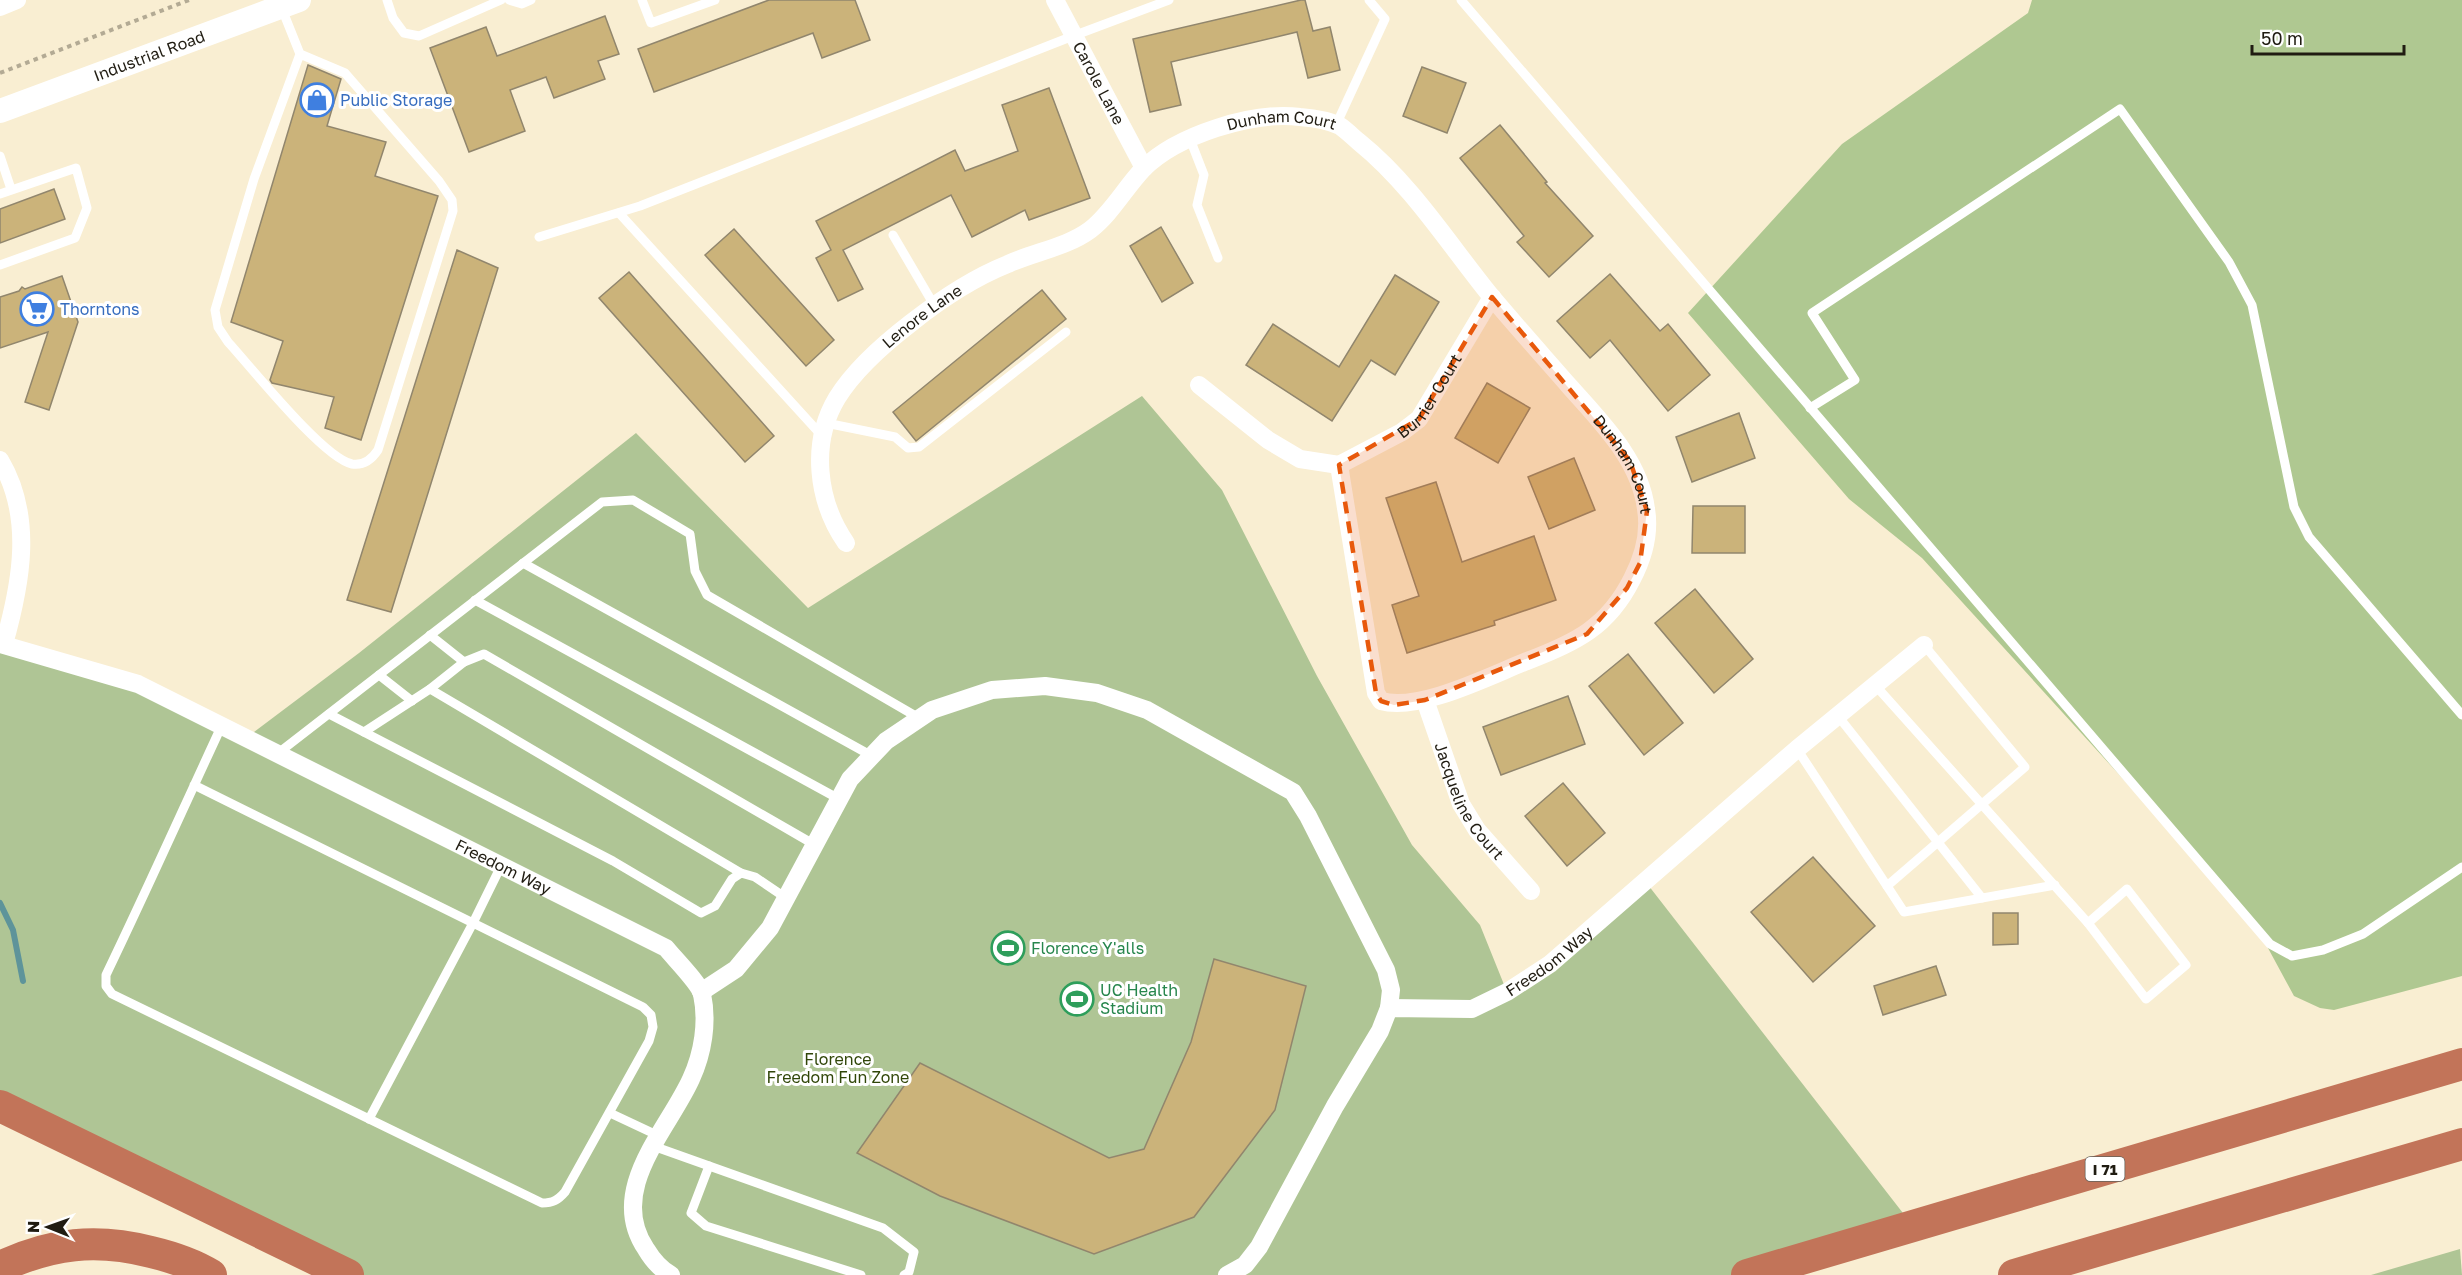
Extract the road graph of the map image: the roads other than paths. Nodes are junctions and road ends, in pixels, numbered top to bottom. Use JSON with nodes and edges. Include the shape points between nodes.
{"nodes":[{"id":1,"x":17,"y":0,"type":"edge"},
{"id":2,"x":387,"y":0,"type":"edge"},
{"id":3,"x":501,"y":0,"type":"edge"},
{"id":4,"x":509,"y":0,"type":"edge"},
{"id":5,"x":531,"y":0,"type":"edge"},
{"id":6,"x":642,"y":0,"type":"edge"},
{"id":7,"x":715,"y":0,"type":"edge"},
{"id":8,"x":1055,"y":0,"type":"edge"},
{"id":9,"x":1169,"y":0,"type":"edge"},
{"id":10,"x":1369,"y":0,"type":"edge"},
{"id":11,"x":1461,"y":0,"type":"edge"},
{"id":12,"x":290,"y":3,"type":"edge"},
{"id":13,"x":0,"y":7,"type":"edge"},
{"id":14,"x":1073,"y":36,"type":"junction"},
{"id":15,"x":300,"y":54,"type":"junction"},
{"id":16,"x":0,"y":111,"type":"edge"},
{"id":17,"x":1336,"y":125,"type":"junction"},
{"id":18,"x":1190,"y":139,"type":"junction"},
{"id":19,"x":0,"y":156,"type":"edge"},
{"id":20,"x":1144,"y":168,"type":"junction"},
{"id":21,"x":11,"y":189,"type":"junction"},
{"id":22,"x":0,"y":194,"type":"edge"},
{"id":23,"x":619,"y":213,"type":"junction"},
{"id":24,"x":893,"y":235,"type":"dead end"},
{"id":25,"x":539,"y":237,"type":"dead end"},
{"id":26,"x":1218,"y":258,"type":"dead end"},
{"id":27,"x":0,"y":265,"type":"edge"},
{"id":28,"x":1492,"y":297,"type":"junction"},
{"id":29,"x":934,"y":305,"type":"junction"},
{"id":30,"x":1066,"y":332,"type":"dead end"},
{"id":31,"x":1199,"y":385,"type":"dead end"},
{"id":32,"x":1810,"y":408,"type":"junction"},
{"id":33,"x":824,"y":430,"type":"junction"},
{"id":34,"x":0,"y":460,"type":"edge"},
{"id":35,"x":1339,"y":465,"type":"junction"},
{"id":36,"x":846,"y":543,"type":"dead end"},
{"id":37,"x":523,"y":563,"type":"junction"},
{"id":38,"x":475,"y":600,"type":"junction"},
{"id":39,"x":430,"y":635,"type":"junction"},
{"id":40,"x":2,"y":644,"type":"edge"},
{"id":41,"x":1924,"y":645,"type":"joint"},
{"id":42,"x":465,"y":662,"type":"junction"},
{"id":43,"x":379,"y":675,"type":"junction"},
{"id":44,"x":1875,"y":685,"type":"junction"},
{"id":45,"x":430,"y":689,"type":"junction"},
{"id":46,"x":1425,"y":700,"type":"junction"},
{"id":47,"x":412,"y":701,"type":"junction"},
{"id":48,"x":329,"y":714,"type":"junction"},
{"id":49,"x":2462,"y":715,"type":"edge"},
{"id":50,"x":1838,"y":716,"type":"junction"},
{"id":51,"x":919,"y":718,"type":"junction"},
{"id":52,"x":222,"y":725,"type":"junction"},
{"id":53,"x":364,"y":732,"type":"junction"},
{"id":54,"x":1797,"y":749,"type":"junction"},
{"id":55,"x":277,"y":754,"type":"junction"},
{"id":56,"x":872,"y":756,"type":"junction"},
{"id":57,"x":194,"y":785,"type":"junction"},
{"id":58,"x":839,"y":799,"type":"junction"},
{"id":59,"x":1983,"y":803,"type":"junction"},
{"id":60,"x":1938,"y":842,"type":"junction"},
{"id":61,"x":815,"y":844,"type":"junction"},
{"id":62,"x":501,"y":866,"type":"junction"},
{"id":63,"x":2462,"y":867,"type":"edge"},
{"id":64,"x":741,"y":873,"type":"junction"},
{"id":65,"x":1887,"y":885,"type":"junction"},
{"id":66,"x":2055,"y":885,"type":"junction"},
{"id":67,"x":1531,"y":891,"type":"dead end"},
{"id":68,"x":786,"y":898,"type":"junction"},
{"id":69,"x":1982,"y":898,"type":"junction"},
{"id":70,"x":473,"y":923,"type":"junction"},
{"id":71,"x":2088,"y":923,"type":"junction"},
{"id":72,"x":701,"y":992,"type":"junction"},
{"id":73,"x":1389,"y":1008,"type":"junction"},
{"id":74,"x":2462,"y":1064,"type":"edge"},
{"id":75,"x":0,"y":1106,"type":"edge"},
{"id":76,"x":610,"y":1113,"type":"junction"},
{"id":77,"x":369,"y":1119,"type":"junction"},
{"id":78,"x":656,"y":1141,"type":"junction"},
{"id":79,"x":2462,"y":1144,"type":"edge"},
{"id":80,"x":709,"y":1166,"type":"junction"},
{"id":81,"x":2142,"y":1237,"type":"junction"},
{"id":82,"x":0,"y":1267,"type":"edge"},
{"id":83,"x":211,"y":1275,"type":"edge"},
{"id":84,"x":348,"y":1275,"type":"edge"},
{"id":85,"x":671,"y":1275,"type":"edge"},
{"id":86,"x":861,"y":1275,"type":"edge"},
{"id":87,"x":904,"y":1275,"type":"edge"},
{"id":88,"x":1227,"y":1275,"type":"edge"},
{"id":89,"x":1747,"y":1275,"type":"edge"},
{"id":90,"x":2014,"y":1275,"type":"edge"},
{"id":91,"x":2070,"y":1275,"type":"edge"}],
"edges":[{"from":1,"to":13,"type":"street"},
{"from":2,"to":3,"type":"lane","via":[[404,33],[419,36]]},
{"from":4,"to":5,"type":"lane","via":[[522,4]]},
{"from":6,"to":7,"type":"lane","via":[[651,23]]},
{"from":8,"to":14,"type":"street","name":"Carole Lane"},
{"from":9,"to":14,"type":"lane"},
{"from":10,"to":17,"type":"lane","via":[[1385,20]]},
{"from":11,"to":32,"type":"lane"},
{"from":12,"to":15,"type":"lane"},
{"from":12,"to":16,"type":"main road","name":"Industrial Road"},
{"from":14,"to":20,"type":"street","name":"Carole Lane"},
{"from":14,"to":23,"type":"lane"},
{"from":15,"to":15,"type":"lane","via":[[254,179],[215,310],[218,327],[228,342],[319,444],[349,463],[359,464],[371,460],[378,450],[453,211],[452,200],[345,73]]},
{"from":17,"to":18,"type":"street","name":"Dunham Court","via":[[1299,116],[1240,120]]},
{"from":17,"to":28,"type":"street","name":"Dunham Court","via":[[1384,162]]},
{"from":18,"to":20,"type":"street","name":"Dunham Court","via":[[1171,147]]},
{"from":18,"to":26,"type":"lane","via":[[1204,175],[1197,205]]},
{"from":19,"to":21,"type":"lane"},
{"from":20,"to":29,"type":"street","name":"Lenore Lane","via":[[1089,231],[1005,265]]},
{"from":21,"to":22,"type":"lane"},
{"from":21,"to":27,"type":"lane","via":[[76,168],[87,208],[75,238]]},
{"from":23,"to":25,"type":"lane"},
{"from":23,"to":33,"type":"lane"},
{"from":24,"to":29,"type":"lane"},
{"from":28,"to":35,"type":"street","name":"Burrier Court","via":[[1419,419]]},
{"from":28,"to":46,"type":"street","name":"Dunham Court","via":[[1630,461],[1647,511],[1646,537],[1640,563],[1627,588],[1587,634]]},
{"from":29,"to":33,"type":"street","name":"Lenore Lane","via":[[870,358],[838,396]]},
{"from":30,"to":33,"type":"lane","via":[[919,447],[908,448],[895,437]]},
{"from":31,"to":35,"type":"street","via":[[1268,440],[1300,459]]},
{"from":32,"to":49,"type":"lane","via":[[1855,380],[1812,313],[2120,109],[2229,262],[2252,305],[2294,507],[2309,537]]},
{"from":32,"to":63,"type":"lane","via":[[2270,944],[2292,956],[2363,934]]},
{"from":33,"to":36,"type":"street","name":"Lenore Lane","via":[[820,472],[824,500]]},
{"from":34,"to":40,"type":"street","via":[[21,513],[22,559],[13,611]]},
{"from":35,"to":46,"type":"street","name":"Dunham Court","via":[[1376,693],[1381,701],[1394,705]]},
{"from":37,"to":38,"type":"lane"},
{"from":37,"to":51,"type":"lane","via":[[602,502],[633,500],[690,534],[695,571],[707,596]]},
{"from":37,"to":56,"type":"lane"},
{"from":38,"to":39,"type":"lane"},
{"from":38,"to":58,"type":"lane"},
{"from":39,"to":42,"type":"lane"},
{"from":39,"to":43,"type":"lane"},
{"from":40,"to":52,"type":"street","name":"Freedom Way","via":[[138,684]]},
{"from":41,"to":44,"type":"street","name":"Freedom Way"},
{"from":41,"to":59,"type":"lane","via":[[2025,767]]},
{"from":42,"to":45,"type":"lane"},
{"from":42,"to":61,"type":"lane","via":[[484,654]]},
{"from":43,"to":47,"type":"lane"},
{"from":43,"to":48,"type":"lane"},
{"from":44,"to":50,"type":"street","name":"Freedom Way"},
{"from":44,"to":59,"type":"lane"},
{"from":45,"to":47,"type":"lane"},
{"from":45,"to":64,"type":"lane"},
{"from":46,"to":67,"type":"street","name":"Jacqueline Court","via":[[1461,804],[1477,830]]},
{"from":47,"to":53,"type":"lane"},
{"from":48,"to":53,"type":"lane"},
{"from":48,"to":55,"type":"lane"},
{"from":50,"to":54,"type":"street","name":"Freedom Way"},
{"from":50,"to":60,"type":"lane"},
{"from":51,"to":56,"type":"street"},
{"from":51,"to":73,"type":"street","via":[[992,690],[1045,686],[1097,693],[1147,710],[1293,792],[1386,970],[1391,990]]},
{"from":52,"to":55,"type":"street","name":"Freedom Way"},
{"from":52,"to":57,"type":"lane"},
{"from":53,"to":64,"type":"lane","via":[[613,861],[701,913],[715,906],[732,879]]},
{"from":54,"to":65,"type":"lane"},
{"from":54,"to":73,"type":"street","name":"Freedom Way","via":[[1550,964],[1507,993],[1472,1010]]},
{"from":55,"to":62,"type":"street","name":"Freedom Way"},
{"from":56,"to":58,"type":"street","via":[[850,779]]},
{"from":57,"to":70,"type":"lane"},
{"from":57,"to":77,"type":"lane","via":[[106,975],[106,986],[111,994]]},
{"from":58,"to":61,"type":"street"},
{"from":59,"to":60,"type":"lane"},
{"from":59,"to":66,"type":"lane"},
{"from":60,"to":65,"type":"lane"},
{"from":60,"to":69,"type":"lane"},
{"from":61,"to":68,"type":"street"},
{"from":62,"to":70,"type":"lane"},
{"from":62,"to":72,"type":"street","name":"Freedom Way","via":[[666,948]]},
{"from":64,"to":68,"type":"lane","via":[[755,877]]},
{"from":65,"to":69,"type":"lane","via":[[1904,912]]},
{"from":66,"to":69,"type":"lane"},
{"from":66,"to":71,"type":"lane"},
{"from":68,"to":72,"type":"street","via":[[770,928],[736,969]]},
{"from":70,"to":76,"type":"lane","via":[[643,1006],[651,1014],[649,1041]]},
{"from":70,"to":77,"type":"lane"},
{"from":71,"to":71,"type":"lane","via":[[2146,999],[2186,965],[2127,889]]},
{"from":72,"to":78,"type":"street","via":[[701,1051],[692,1079]]},
{"from":73,"to":88,"type":"street","via":[[1380,1031],[1259,1247],[1245,1265]]},
{"from":74,"to":89,"type":"highway","number":"I 71"},
{"from":75,"to":84,"type":"highway"},
{"from":76,"to":77,"type":"lane","via":[[565,1192],[550,1203],[535,1200]]},
{"from":76,"to":78,"type":"lane"},
{"from":78,"to":80,"type":"lane"},
{"from":78,"to":85,"type":"street","via":[[636,1184],[635,1225],[640,1241],[663,1271]]},
{"from":79,"to":81,"type":"highway"},
{"from":80,"to":86,"type":"lane","via":[[692,1213],[706,1226]]},
{"from":80,"to":87,"type":"lane","via":[[883,1228],[914,1252],[909,1272]]},
{"from":81,"to":90,"type":"highway"},
{"from":81,"to":91,"type":"highway"},
{"from":82,"to":83,"type":"highway","via":[[59,1246],[93,1243],[125,1245],[170,1257]]}]}
